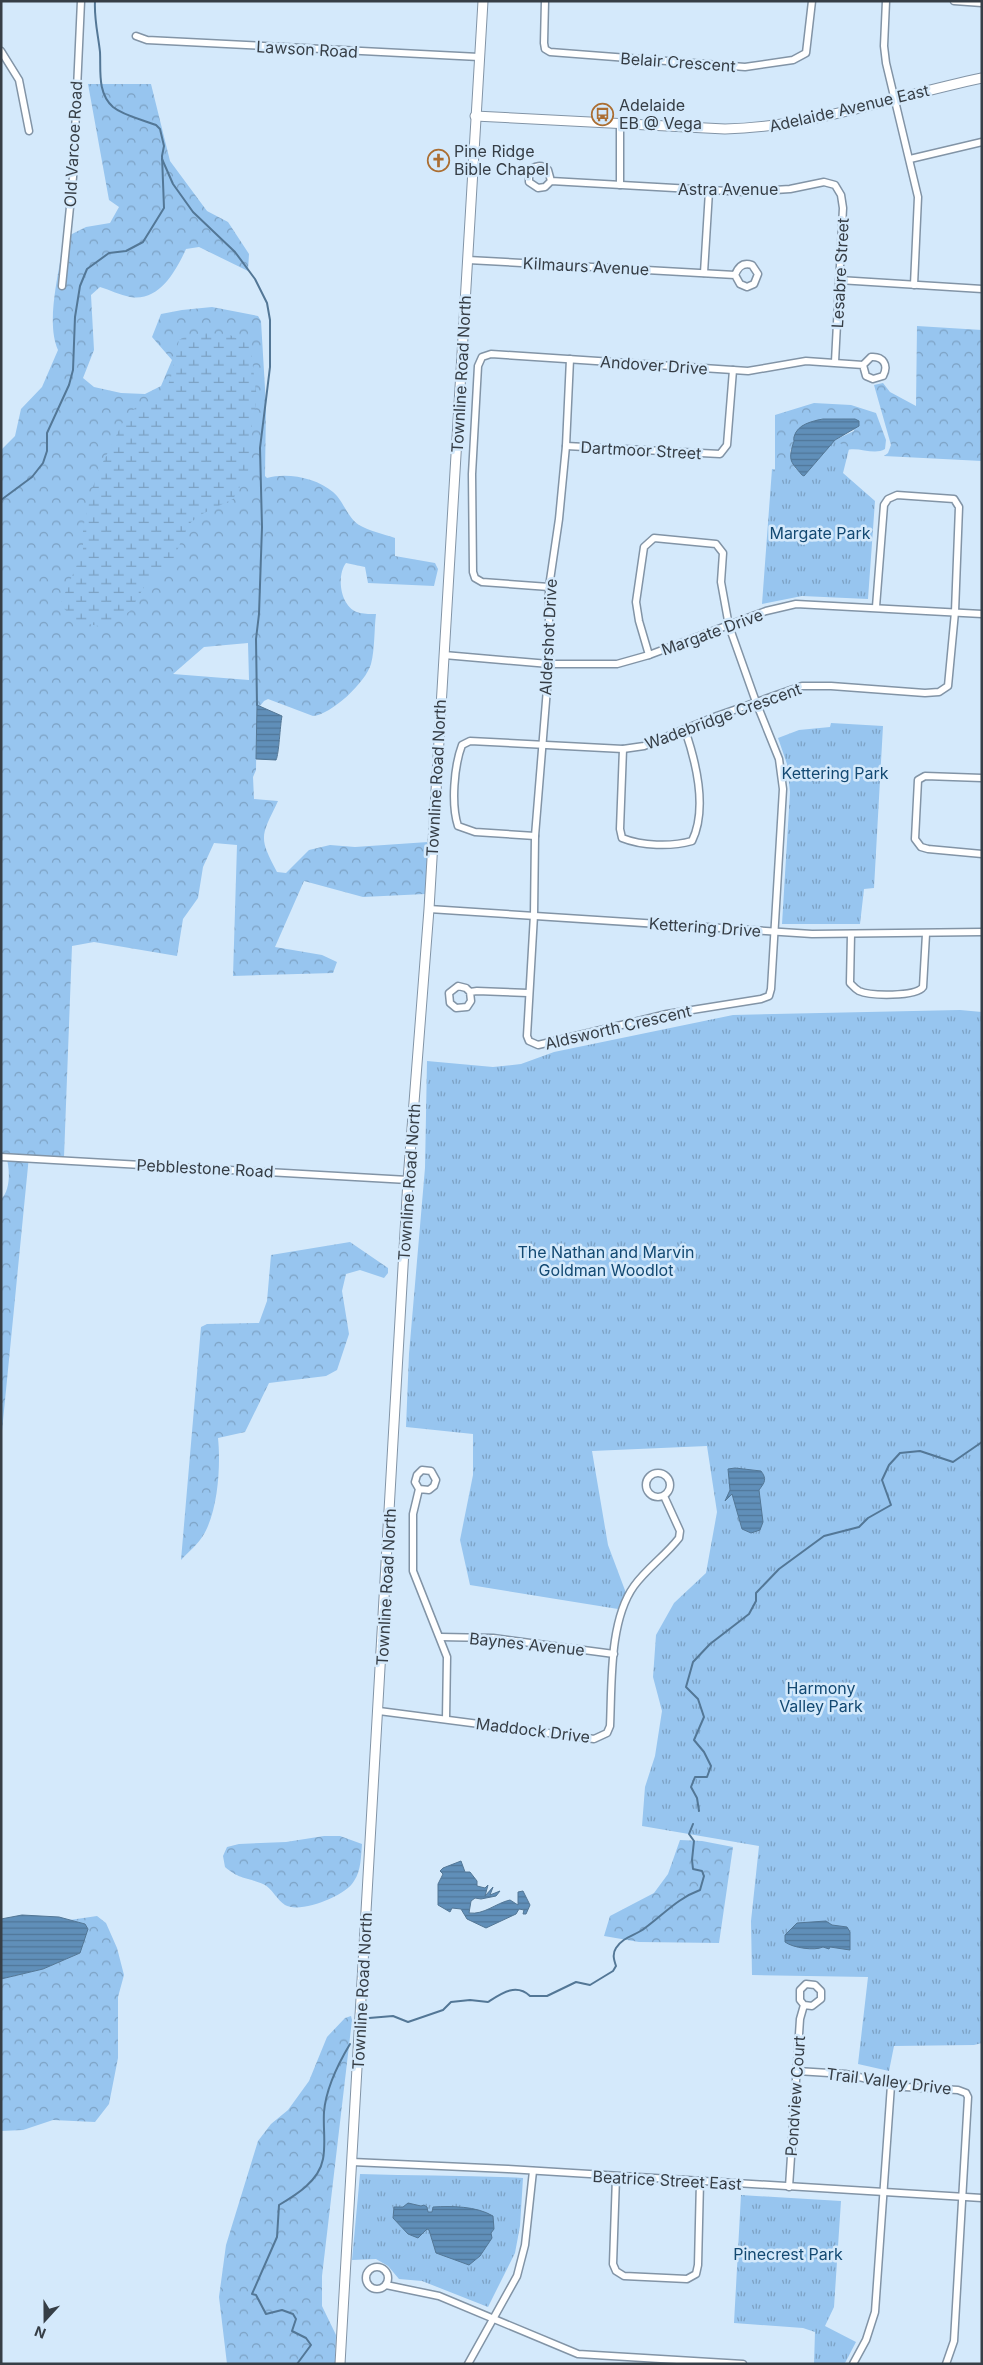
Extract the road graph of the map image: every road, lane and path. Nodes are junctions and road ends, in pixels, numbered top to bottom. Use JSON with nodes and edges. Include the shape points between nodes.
{"nodes":[{"id":1,"x":81,"y":1,"type":"edge"},
{"id":2,"x":483,"y":1,"type":"edge"},
{"id":3,"x":545,"y":1,"type":"edge"},
{"id":4,"x":812,"y":1,"type":"edge"},
{"id":5,"x":886,"y":1,"type":"edge"},
{"id":6,"x":954,"y":1,"type":"edge"},
{"id":7,"x":982,"y":3,"type":"edge"},
{"id":8,"x":136,"y":36,"type":"dead end"},
{"id":9,"x":1,"y":50,"type":"edge"},
{"id":10,"x":479,"y":57,"type":"junction"},
{"id":11,"x":982,"y":78,"type":"edge"},
{"id":12,"x":895,"y":99,"type":"junction"},
{"id":13,"x":475,"y":116,"type":"junction"},
{"id":14,"x":620,"y":124,"type":"junction"},
{"id":15,"x":29,"y":131,"type":"dead end"},
{"id":16,"x":982,"y":142,"type":"edge"},
{"id":17,"x":910,"y":159,"type":"junction"},
{"id":18,"x":551,"y":181,"type":"dead end"},
{"id":19,"x":620,"y":185,"type":"junction"},
{"id":20,"x":835,"y":185,"type":"joint"},
{"id":21,"x":709,"y":191,"type":"junction"},
{"id":22,"x":468,"y":260,"type":"junction"},
{"id":23,"x":704,"y":273,"type":"junction"},
{"id":24,"x":735,"y":275,"type":"dead end"},
{"id":25,"x":839,"y":280,"type":"junction"},
{"id":26,"x":914,"y":285,"type":"junction"},
{"id":27,"x":62,"y":286,"type":"dead end"},
{"id":28,"x":982,"y":289,"type":"edge"},
{"id":29,"x":570,"y":359,"type":"junction"},
{"id":30,"x":835,"y":362,"type":"junction"},
{"id":31,"x":863,"y":365,"type":"dead end"},
{"id":32,"x":733,"y":370,"type":"junction"},
{"id":33,"x":566,"y":446,"type":"junction"},
{"id":34,"x":549,"y":587,"type":"junction"},
{"id":35,"x":876,"y":607,"type":"junction"},
{"id":36,"x":955,"y":612,"type":"junction"},
{"id":37,"x":982,"y":614,"type":"edge"},
{"id":38,"x":729,"y":626,"type":"junction"},
{"id":39,"x":444,"y":655,"type":"junction"},
{"id":40,"x":649,"y":655,"type":"junction"},
{"id":41,"x":549,"y":664,"type":"junction"},
{"id":42,"x":756,"y":702,"type":"junction"},
{"id":43,"x":685,"y":730,"type":"junction"},
{"id":44,"x":541,"y":745,"type":"junction"},
{"id":45,"x":624,"y":749,"type":"junction"},
{"id":46,"x":982,"y":778,"type":"edge"},
{"id":47,"x":535,"y":836,"type":"junction"},
{"id":48,"x":982,"y":854,"type":"edge"},
{"id":49,"x":428,"y":909,"type":"junction"},
{"id":50,"x":534,"y":915,"type":"junction"},
{"id":51,"x":774,"y":932,"type":"junction"},
{"id":52,"x":982,"y":932,"type":"edge"},
{"id":53,"x":851,"y":934,"type":"junction"},
{"id":54,"x":926,"y":934,"type":"junction"},
{"id":55,"x":470,"y":992,"type":"dead end"},
{"id":56,"x":528,"y":993,"type":"junction"},
{"id":57,"x":1,"y":1157,"type":"edge"},
{"id":58,"x":408,"y":1180,"type":"junction"},
{"id":59,"x":419,"y":1489,"type":"dead end"},
{"id":60,"x":664,"y":1496,"type":"dead end"},
{"id":61,"x":440,"y":1636,"type":"junction"},
{"id":62,"x":614,"y":1654,"type":"junction"},
{"id":63,"x":379,"y":1711,"type":"junction"},
{"id":64,"x":446,"y":1719,"type":"junction"},
{"id":65,"x":804,"y":2005,"type":"dead end"},
{"id":66,"x":797,"y":2072,"type":"junction"},
{"id":67,"x":892,"y":2084,"type":"junction"},
{"id":68,"x":352,"y":2162,"type":"junction"},
{"id":69,"x":533,"y":2171,"type":"junction"},
{"id":70,"x":616,"y":2177,"type":"junction"},
{"id":71,"x":700,"y":2181,"type":"junction"},
{"id":72,"x":789,"y":2188,"type":"junction"},
{"id":73,"x":883,"y":2193,"type":"junction"},
{"id":74,"x":963,"y":2197,"type":"junction"},
{"id":75,"x":982,"y":2198,"type":"edge"},
{"id":76,"x":386,"y":2284,"type":"dead end"},
{"id":77,"x":493,"y":2319,"type":"junction"},
{"id":78,"x":605,"y":2356,"type":"junction"},
{"id":79,"x":690,"y":2362,"type":"edge"},
{"id":80,"x":340,"y":2364,"type":"edge"},
{"id":81,"x":468,"y":2364,"type":"edge"},
{"id":82,"x":605,"y":2364,"type":"edge"},
{"id":83,"x":744,"y":2364,"type":"edge"},
{"id":84,"x":853,"y":2364,"type":"edge"},
{"id":85,"x":946,"y":2364,"type":"edge"}],
"edges":[{"from":1,"to":27,"type":"street","name":"Old Varcoe Road","via":[[73,177]]},
{"from":2,"to":10,"type":"main road","name":"Townline Road North"},
{"from":3,"to":4,"type":"street","name":"Belair Crescent","via":[[544,43],[550,52],[745,67],[793,60],[806,53]]},
{"from":5,"to":12,"type":"street","via":[[884,46]]},
{"from":6,"to":7,"type":"street"},
{"from":8,"to":10,"type":"street","name":"Lawson Road","via":[[157,41]]},
{"from":9,"to":15,"type":"street","via":[[19,80]]},
{"from":10,"to":13,"type":"main road","name":"Townline Road North"},
{"from":11,"to":12,"type":"main road","name":"Adelaide Avenue East"},
{"from":12,"to":14,"type":"main road","name":"Adelaide Avenue East","via":[[795,123],[758,128]]},
{"from":12,"to":17,"type":"street"},
{"from":13,"to":14,"type":"main road","name":"Adelaide Avenue East"},
{"from":13,"to":22,"type":"main road","name":"Townline Road North"},
{"from":14,"to":19,"type":"street"},
{"from":16,"to":17,"type":"street"},
{"from":17,"to":26,"type":"street","via":[[919,208]]},
{"from":18,"to":19,"type":"street","name":"Astra Avenue"},
{"from":19,"to":21,"type":"street","name":"Astra Avenue"},
{"from":20,"to":21,"type":"street","name":"Astra Avenue","via":[[824,182],[746,192]]},
{"from":20,"to":25,"type":"street","name":"Lesabre Street","via":[[843,208]]},
{"from":21,"to":23,"type":"street"},
{"from":22,"to":23,"type":"street","name":"Kilmaurs Avenue"},
{"from":22,"to":39,"type":"main road","name":"Townline Road North"},
{"from":23,"to":24,"type":"street","name":"Kilmaurs Avenue"},
{"from":25,"to":26,"type":"street"},
{"from":25,"to":30,"type":"street","name":"Lesabre Street"},
{"from":26,"to":28,"type":"street"},
{"from":29,"to":32,"type":"street","name":"Andover Drive"},
{"from":29,"to":33,"type":"street","name":"Aldershot Drive"},
{"from":29,"to":34,"type":"street","name":"Andover Drive","via":[[491,354],[482,357],[478,366],[473,465],[475,578],[482,582]]},
{"from":30,"to":31,"type":"street","name":"Andover Drive"},
{"from":30,"to":32,"type":"street","name":"Andover Drive","via":[[806,361],[762,370]]},
{"from":32,"to":33,"type":"street","name":"Dartmoor Street","via":[[727,445],[720,454]]},
{"from":33,"to":34,"type":"street","name":"Aldershot Drive"},
{"from":34,"to":41,"type":"street","name":"Aldershot Drive"},
{"from":35,"to":36,"type":"street","name":"Margate Drive"},
{"from":35,"to":36,"type":"street","via":[[884,505],[888,498],[897,495],[931,496],[954,499],[959,508]]},
{"from":35,"to":38,"type":"street","name":"Margate Drive","via":[[796,604],[766,611]]},
{"from":36,"to":37,"type":"street","name":"Margate Drive"},
{"from":36,"to":42,"type":"street","name":"Wadebridge Crescent","via":[[951,676],[948,686],[939,692],[802,686]]},
{"from":38,"to":40,"type":"street","name":"Margate Drive"},
{"from":38,"to":40,"type":"street","via":[[721,582],[723,553],[716,544],[654,538],[644,548],[636,602]]},
{"from":38,"to":42,"type":"street"},
{"from":39,"to":41,"type":"street","name":"Margate Drive"},
{"from":39,"to":49,"type":"main road","name":"Townline Road North"},
{"from":40,"to":41,"type":"street","name":"Margate Drive","via":[[617,664]]},
{"from":41,"to":44,"type":"street","name":"Aldershot Drive"},
{"from":42,"to":43,"type":"street","name":"Wadebridge Crescent"},
{"from":42,"to":51,"type":"street","via":[[779,759],[783,789]]},
{"from":43,"to":45,"type":"street","name":"Wadebridge Crescent","via":[[644,746]]},
{"from":43,"to":45,"type":"street","via":[[699,776],[697,823],[692,841],[682,844],[639,843],[622,838]]},
{"from":44,"to":45,"type":"street","name":"Wadebridge Crescent"},
{"from":44,"to":47,"type":"street","name":"Aldershot Drive"},
{"from":44,"to":47,"type":"street","name":"Wadebridge Crescent","via":[[470,741],[462,745],[454,794],[458,826],[475,832]]},
{"from":46,"to":48,"type":"street","via":[[925,776],[918,780],[915,839],[921,847]]},
{"from":47,"to":50,"type":"street","name":"Aldershot Drive"},
{"from":49,"to":50,"type":"street","name":"Kettering Drive"},
{"from":49,"to":58,"type":"main road","name":"Townline Road North"},
{"from":50,"to":51,"type":"street","name":"Kettering Drive"},
{"from":50,"to":56,"type":"street","name":"Aldsworth Crescent"},
{"from":51,"to":53,"type":"street","name":"Kettering Drive"},
{"from":51,"to":56,"type":"street","name":"Aldsworth Crescent","via":[[771,989],[769,996],[761,999],[667,1014],[538,1046],[527,1036]]},
{"from":52,"to":54,"type":"street","name":"Kettering Drive"},
{"from":53,"to":54,"type":"street","name":"Kettering Drive"},
{"from":53,"to":54,"type":"street","via":[[850,983],[854,988],[865,993],[911,994],[923,987]]},
{"from":55,"to":56,"type":"street"},
{"from":57,"to":58,"type":"street","name":"Pebblestone Road"},
{"from":58,"to":63,"type":"main road","name":"Townline Road North"},
{"from":59,"to":61,"type":"street","via":[[413,1514],[413,1571]]},
{"from":60,"to":62,"type":"street","via":[[680,1531],[679,1538],[626,1597]]},
{"from":61,"to":62,"type":"street","name":"Baynes Avenue","via":[[493,1638]]},
{"from":61,"to":64,"type":"street","via":[[447,1657]]},
{"from":62,"to":64,"type":"street","name":"Maddock Drive","via":[[610,1726],[601,1737],[594,1739]]},
{"from":63,"to":64,"type":"street","name":"Maddock Drive"},
{"from":63,"to":68,"type":"main road","name":"Townline Road North"},
{"from":65,"to":66,"type":"street","name":"Pondview Court","via":[[800,2019]]},
{"from":66,"to":67,"type":"street","name":"Trail Valley Drive","via":[[851,2074]]},
{"from":66,"to":72,"type":"street","name":"Pondview Court"},
{"from":67,"to":73,"type":"street"},
{"from":67,"to":74,"type":"street","name":"Trail Valley Drive","via":[[966,2093],[969,2103]]},
{"from":68,"to":69,"type":"street","name":"Beatrice Street East"},
{"from":68,"to":80,"type":"main road","name":"Townline Road North"},
{"from":69,"to":70,"type":"street","name":"Beatrice Street East"},
{"from":69,"to":77,"type":"street","via":[[525,2245],[517,2276]]},
{"from":70,"to":71,"type":"street","name":"Beatrice Street East"},
{"from":70,"to":71,"type":"street","via":[[613,2264],[616,2271],[624,2276],[687,2279],[696,2274]]},
{"from":71,"to":72,"type":"street","name":"Beatrice Street East"},
{"from":72,"to":73,"type":"street","name":"Beatrice Street East"},
{"from":73,"to":74,"type":"street","name":"Beatrice Street East"},
{"from":73,"to":84,"type":"street","via":[[874,2312],[866,2340]]},
{"from":74,"to":75,"type":"street","name":"Beatrice Street East"},
{"from":74,"to":85,"type":"street","via":[[954,2341]]},
{"from":76,"to":77,"type":"street","via":[[439,2296]]},
{"from":77,"to":78,"type":"street","via":[[566,2350]]},
{"from":77,"to":81,"type":"street"},
{"from":78,"to":79,"type":"street"},
{"from":78,"to":82,"type":"street"},
{"from":79,"to":83,"type":"street"}]}
